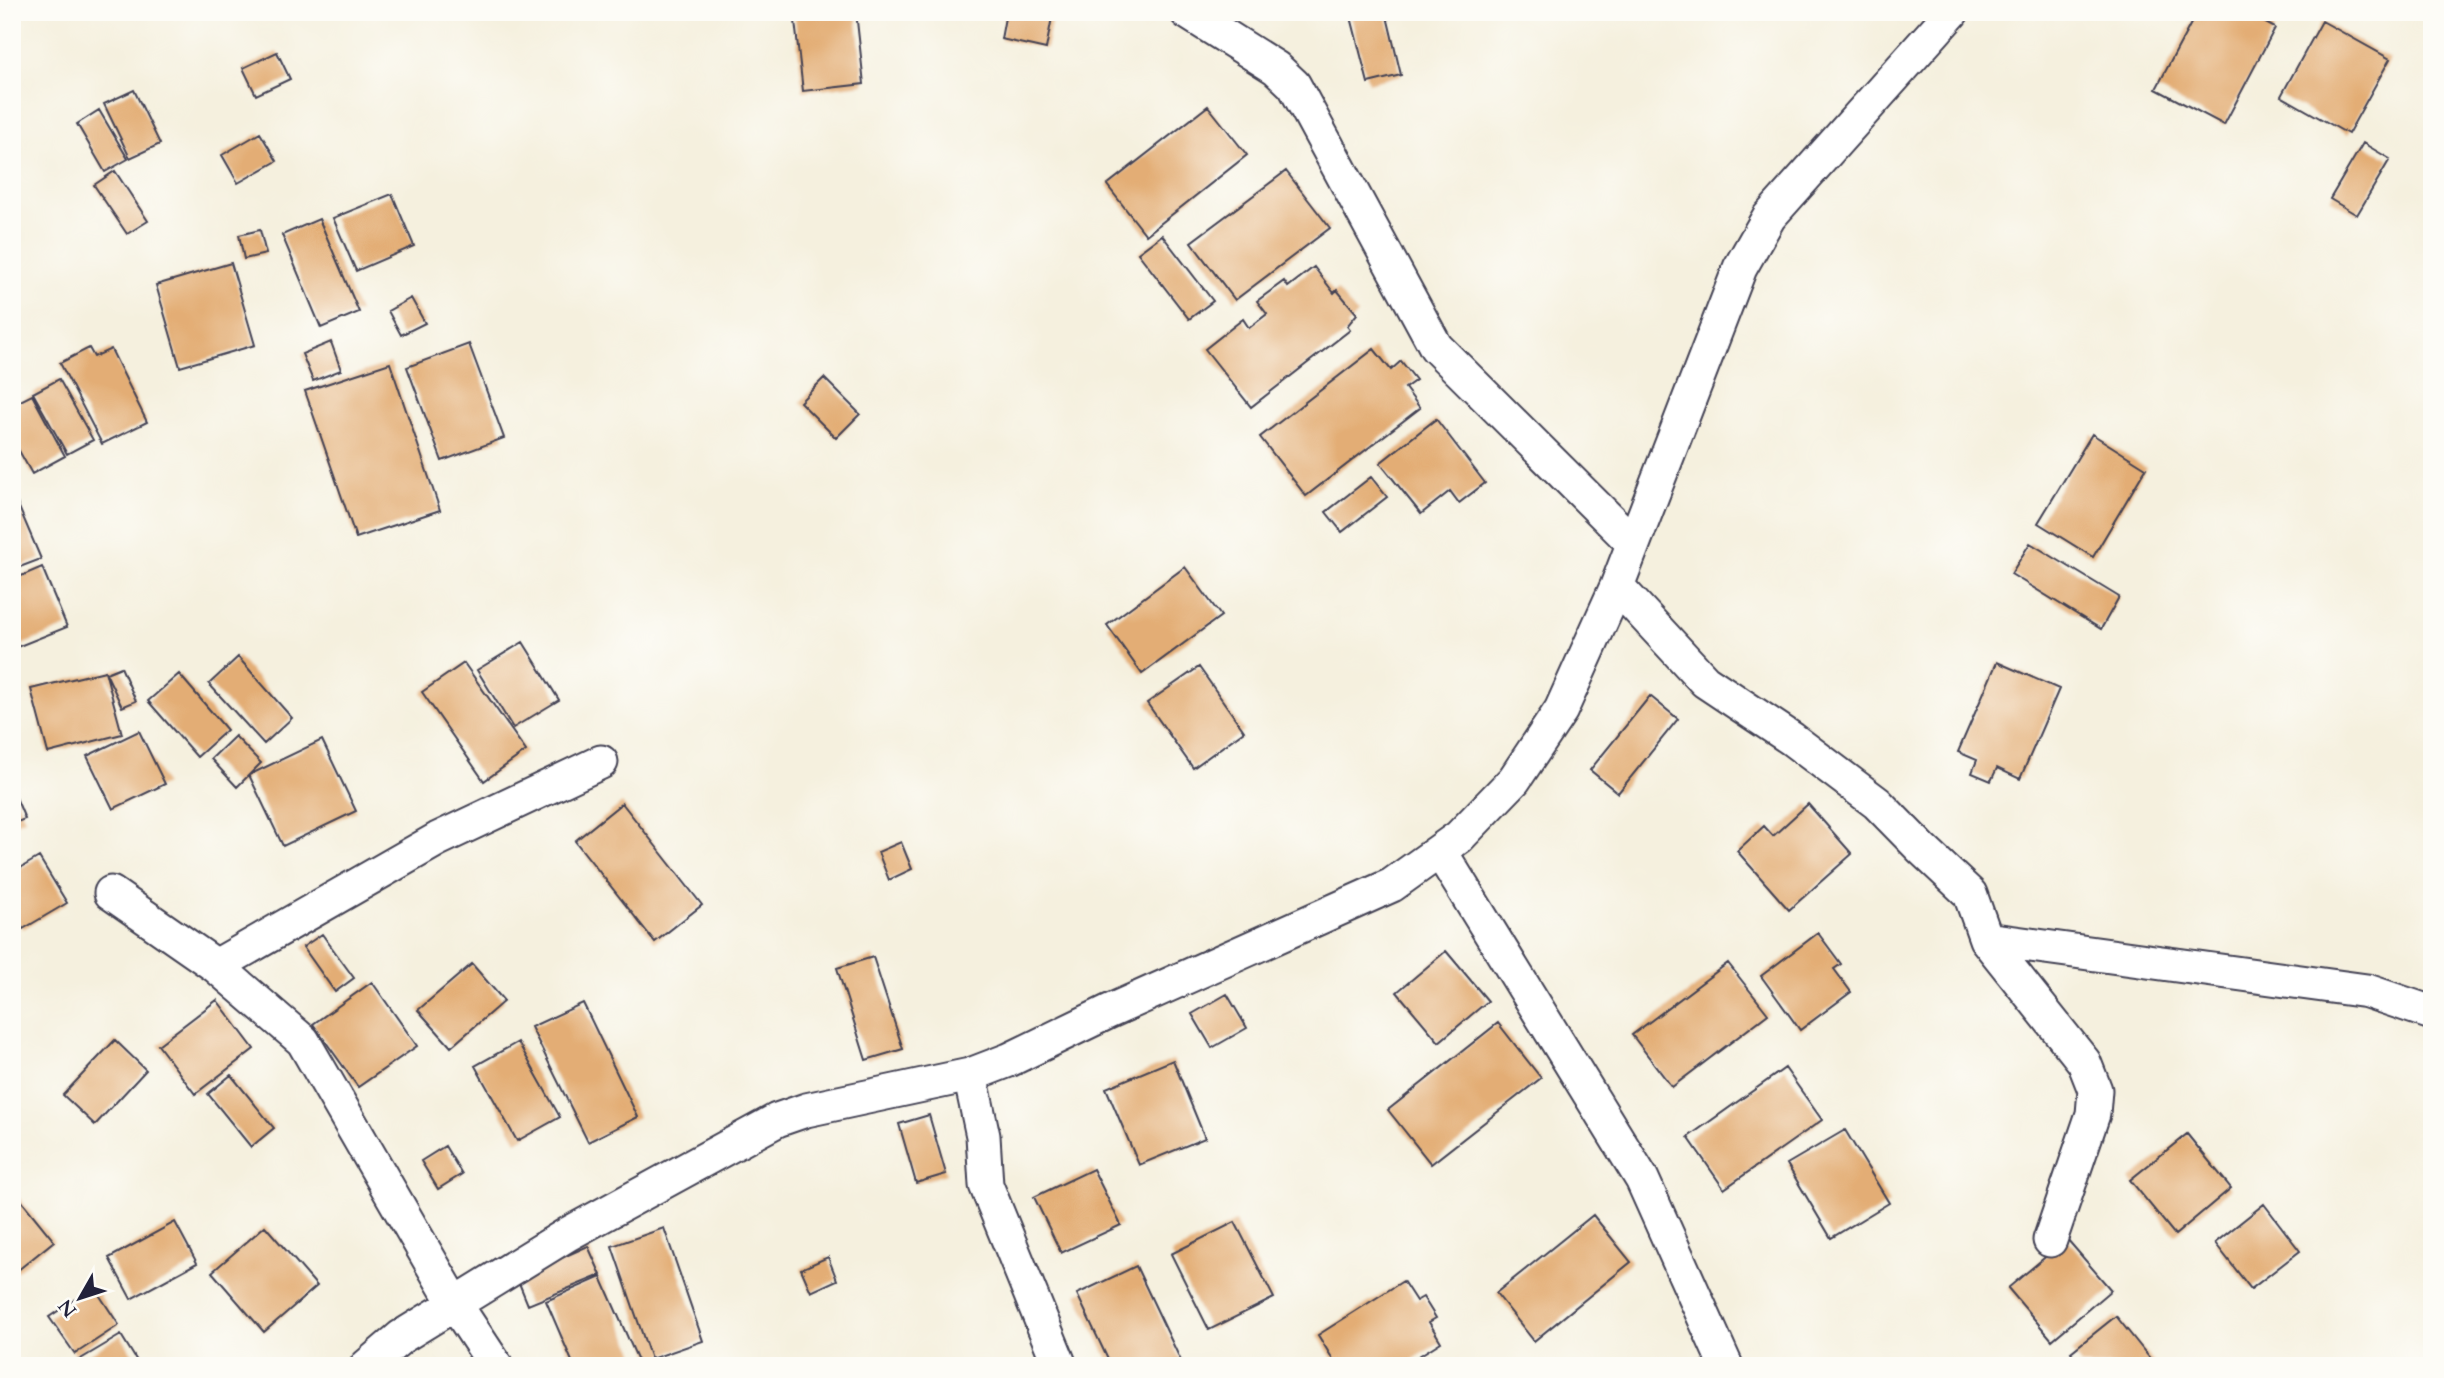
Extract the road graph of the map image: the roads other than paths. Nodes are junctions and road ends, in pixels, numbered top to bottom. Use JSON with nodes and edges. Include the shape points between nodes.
{"nodes":[{"id":1,"x":1187,"y":12,"type":"edge"},
{"id":2,"x":1952,"y":12,"type":"edge"},
{"id":3,"x":1633,"y":542,"type":"junction"},
{"id":4,"x":1616,"y":586,"type":"junction"},
{"id":5,"x":601,"y":762,"type":"dead end"},
{"id":6,"x":1440,"y":851,"type":"junction"},
{"id":7,"x":111,"y":892,"type":"dead end"},
{"id":8,"x":1986,"y":939,"type":"junction"},
{"id":9,"x":216,"y":966,"type":"junction"},
{"id":10,"x":2432,"y":1013,"type":"edge"},
{"id":11,"x":970,"y":1075,"type":"junction"},
{"id":12,"x":2050,"y":1240,"type":"dead end"},
{"id":13,"x":455,"y":1304,"type":"junction"},
{"id":14,"x":367,"y":1366,"type":"edge"},
{"id":15,"x":496,"y":1366,"type":"edge"},
{"id":16,"x":1060,"y":1366,"type":"edge"},
{"id":17,"x":1726,"y":1366,"type":"edge"}],
"edges":[{"from":1,"to":3,"type":"street","via":[[1276,68],[1294,85],[1436,347]]},
{"from":2,"to":3,"type":"street","via":[[1769,217],[1740,268]]},
{"from":3,"to":4,"type":"street"},
{"from":4,"to":6,"type":"street","via":[[1561,710],[1514,780]]},
{"from":4,"to":8,"type":"street","via":[[1705,681],[1792,738],[1877,803],[1970,894]]},
{"from":5,"to":9,"type":"street","via":[[438,839]]},
{"from":6,"to":11,"type":"street","via":[[1392,885]]},
{"from":6,"to":17,"type":"street","via":[[1642,1179]]},
{"from":7,"to":9,"type":"street"},
{"from":8,"to":10,"type":"street","via":[[2367,991]]},
{"from":8,"to":12,"type":"street","via":[[2084,1062],[2095,1090],[2093,1114]]},
{"from":9,"to":13,"type":"street","via":[[303,1041]]},
{"from":11,"to":13,"type":"street","via":[[777,1120],[568,1234]]},
{"from":11,"to":16,"type":"street","via":[[983,1136],[986,1185]]},
{"from":13,"to":14,"type":"street","via":[[401,1337]]},
{"from":13,"to":15,"type":"street"}]}
